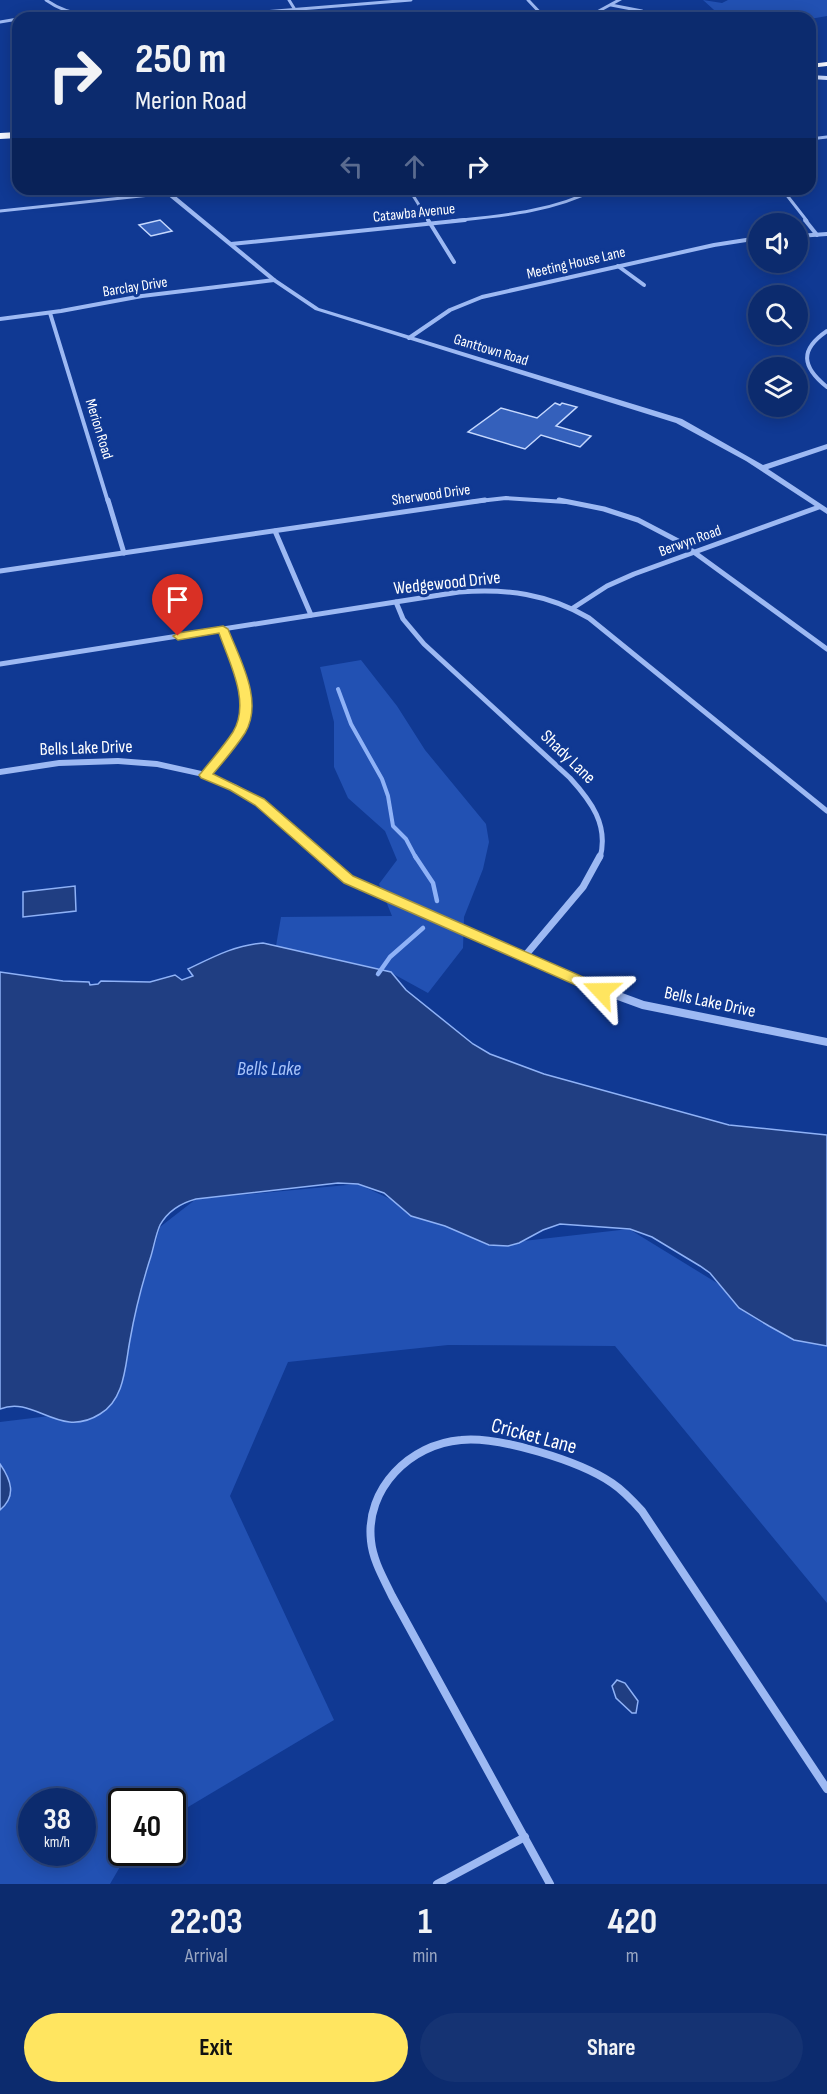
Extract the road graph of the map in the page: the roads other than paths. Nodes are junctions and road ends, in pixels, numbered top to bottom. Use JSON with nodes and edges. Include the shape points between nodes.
{"nodes":[{"id":1,"x":46,"y":0,"type":"edge"},
{"id":2,"x":289,"y":0,"type":"edge"},
{"id":3,"x":411,"y":0,"type":"edge"},
{"id":4,"x":528,"y":0,"type":"edge"},
{"id":5,"x":620,"y":0,"type":"edge"},
{"id":6,"x":611,"y":4,"type":"junction"},
{"id":7,"x":295,"y":9,"type":"junction"},
{"id":8,"x":65,"y":11,"type":"junction"},
{"id":9,"x":59,"y":12,"type":"edge"},
{"id":10,"x":73,"y":12,"type":"edge"},
{"id":11,"x":260,"y":12,"type":"edge"},
{"id":12,"x":297,"y":12,"type":"edge"},
{"id":13,"x":539,"y":12,"type":"edge"},
{"id":14,"x":596,"y":12,"type":"edge"},
{"id":15,"x":643,"y":12,"type":"edge"},
{"id":16,"x":133,"y":195,"type":"edge"},
{"id":17,"x":171,"y":195,"type":"edge"},
{"id":18,"x":414,"y":195,"type":"edge"},
{"id":19,"x":590,"y":195,"type":"edge"},
{"id":20,"x":787,"y":195,"type":"edge"},
{"id":21,"x":0,"y":211,"type":"edge"},
{"id":22,"x":430,"y":223,"type":"junction"},
{"id":23,"x":817,"y":234,"type":"junction"},
{"id":24,"x":827,"y":234,"type":"edge"},
{"id":25,"x":808,"y":235,"type":"edge"},
{"id":26,"x":748,"y":239,"type":"edge"},
{"id":27,"x":231,"y":244,"type":"junction"},
{"id":28,"x":454,"y":262,"type":"dead end"},
{"id":29,"x":618,"y":266,"type":"junction"},
{"id":30,"x":273,"y":280,"type":"junction"},
{"id":31,"x":644,"y":285,"type":"dead end"},
{"id":32,"x":50,"y":313,"type":"junction"},
{"id":33,"x":0,"y":319,"type":"edge"},
{"id":34,"x":827,"y":331,"type":"edge"},
{"id":35,"x":409,"y":338,"type":"junction"},
{"id":36,"x":827,"y":387,"type":"edge"},
{"id":37,"x":827,"y":446,"type":"edge"},
{"id":38,"x":763,"y":468,"type":"junction"},
{"id":39,"x":819,"y":507,"type":"junction"},
{"id":40,"x":827,"y":512,"type":"edge"},
{"id":41,"x":275,"y":531,"type":"junction"},
{"id":42,"x":695,"y":552,"type":"junction"},
{"id":43,"x":124,"y":553,"type":"junction"},
{"id":44,"x":0,"y":572,"type":"edge"},
{"id":45,"x":396,"y":602,"type":"junction"},
{"id":46,"x":573,"y":608,"type":"junction"},
{"id":47,"x":311,"y":615,"type":"junction"},
{"id":48,"x":223,"y":629,"type":"junction"},
{"id":49,"x":827,"y":649,"type":"edge"},
{"id":50,"x":0,"y":664,"type":"edge"},
{"id":51,"x":0,"y":772,"type":"edge"},
{"id":52,"x":206,"y":775,"type":"junction"},
{"id":53,"x":827,"y":811,"type":"edge"},
{"id":54,"x":524,"y":957,"type":"junction"},
{"id":55,"x":827,"y":1042,"type":"edge"},
{"id":56,"x":827,"y":1790,"type":"edge"},
{"id":57,"x":525,"y":1838,"type":"junction"},
{"id":58,"x":437,"y":1884,"type":"edge"},
{"id":59,"x":550,"y":1884,"type":"edge"}],
"edges":[{"from":1,"to":8,"type":"street"},
{"from":2,"to":7,"type":"street"},
{"from":3,"to":7,"type":"street"},
{"from":4,"to":13,"type":"street"},
{"from":5,"to":6,"type":"street"},
{"from":6,"to":14,"type":"street"},
{"from":6,"to":15,"type":"street"},
{"from":7,"to":11,"type":"street"},
{"from":7,"to":12,"type":"street"},
{"from":8,"to":9,"type":"street"},
{"from":8,"to":10,"type":"street"},
{"from":16,"to":21,"type":"street"},
{"from":17,"to":27,"type":"street","name":"Ganttown Road"},
{"from":18,"to":22,"type":"street"},
{"from":19,"to":22,"type":"street","name":"Catawba Avenue","via":[[506,215]]},
{"from":20,"to":23,"type":"street"},
{"from":22,"to":27,"type":"street","name":"Catawba Avenue"},
{"from":22,"to":28,"type":"street"},
{"from":23,"to":24,"type":"street"},
{"from":23,"to":25,"type":"street"},
{"from":26,"to":29,"type":"street","name":"Meeting House Lane"},
{"from":27,"to":30,"type":"street","name":"Ganttown Road"},
{"from":29,"to":31,"type":"street"},
{"from":29,"to":35,"type":"street","name":"Meeting House Lane","via":[[466,302]]},
{"from":30,"to":32,"type":"street","name":"Barclay Drive"},
{"from":30,"to":35,"type":"street","name":"Ganttown Road","via":[[316,309]]},
{"from":32,"to":33,"type":"street","name":"Barclay Drive"},
{"from":32,"to":43,"type":"street","name":"Merion Road"},
{"from":34,"to":36,"type":"street","via":[[814,340],[805,360],[812,375]]},
{"from":35,"to":38,"type":"street","name":"Ganttown Road","via":[[679,421]]},
{"from":37,"to":38,"type":"street"},
{"from":38,"to":39,"type":"street","name":"Ganttown Road"},
{"from":39,"to":40,"type":"street","name":"Ganttown Road"},
{"from":39,"to":42,"type":"street","name":"Berwyn Road"},
{"from":41,"to":42,"type":"street","name":"Sherwood Drive","via":[[477,501],[540,499],[588,505],[638,520]]},
{"from":41,"to":43,"type":"street","name":"Sherwood Drive"},
{"from":41,"to":47,"type":"street"},
{"from":42,"to":46,"type":"street","name":"Berwyn Road","via":[[616,581]]},
{"from":42,"to":49,"type":"street","name":"Sherwood Drive"},
{"from":43,"to":44,"type":"street","name":"Sherwood Drive"},
{"from":45,"to":46,"type":"street","name":"Wedgewood Drive","via":[[498,589],[536,594]]},
{"from":45,"to":47,"type":"street","name":"Wedgewood Drive"},
{"from":45,"to":54,"type":"street","name":"Shady Lane","via":[[403,619],[430,650],[570,778],[590,799],[600,819],[603,842],[598,865],[589,881]]},
{"from":46,"to":53,"type":"street","name":"Wedgewood Drive"},
{"from":47,"to":48,"type":"street","name":"Wedgewood Drive"},
{"from":48,"to":50,"type":"street","name":"Wedgewood Drive"},
{"from":48,"to":52,"type":"street","via":[[244,689],[246,711],[236,738]]},
{"from":51,"to":52,"type":"street","name":"Bells Lake Drive","via":[[59,763],[118,761],[157,764]]},
{"from":52,"to":54,"type":"street","name":"Bells Lake Drive","via":[[260,802],[349,879]]},
{"from":54,"to":55,"type":"street","name":"Bells Lake Drive","via":[[642,1005]]},
{"from":56,"to":57,"type":"street","name":"Cricket Lane","via":[[626,1491],[592,1471],[526,1450],[476,1439],[449,1441],[417,1454],[386,1482],[372,1516],[372,1550]]},
{"from":57,"to":58,"type":"street"},
{"from":57,"to":59,"type":"street","name":"Cricket Lane"}]}
